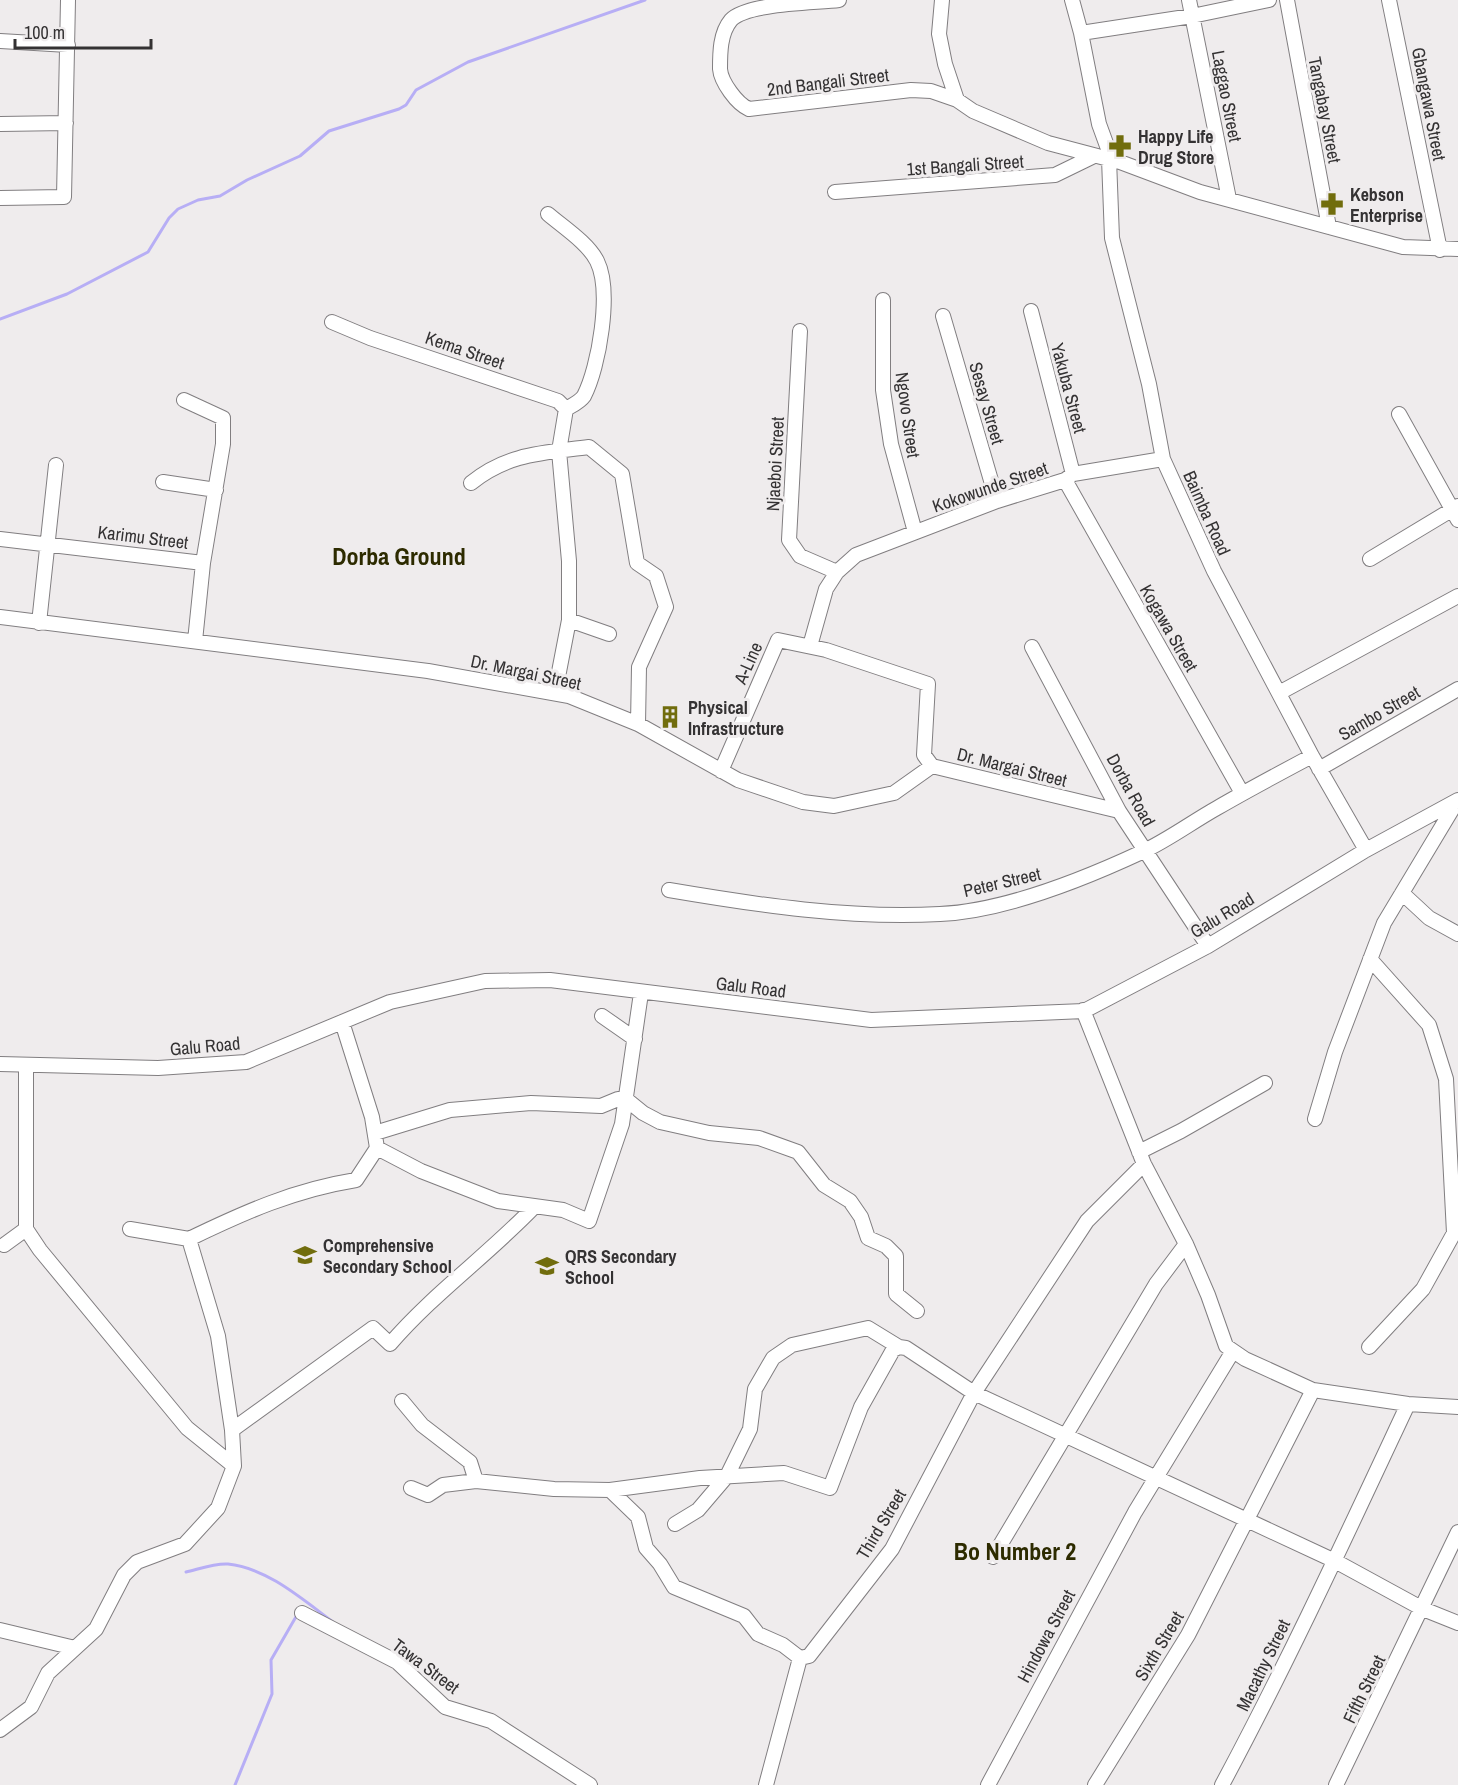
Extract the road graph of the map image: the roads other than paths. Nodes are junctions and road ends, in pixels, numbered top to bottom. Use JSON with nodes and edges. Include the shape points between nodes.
{"nodes":[{"id":1,"x":68,"y":0,"type":"edge"},
{"id":2,"x":839,"y":0,"type":"edge"},
{"id":3,"x":942,"y":0,"type":"edge"},
{"id":4,"x":1072,"y":0,"type":"edge"},
{"id":5,"x":1189,"y":0,"type":"edge"},
{"id":6,"x":1269,"y":0,"type":"edge"},
{"id":7,"x":1287,"y":0,"type":"edge"},
{"id":8,"x":1389,"y":0,"type":"edge"},
{"id":9,"x":1192,"y":16,"type":"junction"},
{"id":10,"x":1081,"y":33,"type":"junction"},
{"id":11,"x":0,"y":41,"type":"edge"},
{"id":12,"x":68,"y":45,"type":"junction"},
{"id":13,"x":957,"y":100,"type":"junction"},
{"id":14,"x":0,"y":123,"type":"edge"},
{"id":15,"x":66,"y":123,"type":"junction"},
{"id":16,"x":1094,"y":156,"type":"junction"},
{"id":17,"x":1115,"y":161,"type":"junction"},
{"id":18,"x":834,"y":192,"type":"dead end"},
{"id":19,"x":0,"y":198,"type":"edge"},
{"id":20,"x":1229,"y":199,"type":"junction"},
{"id":21,"x":548,"y":214,"type":"dead end"},
{"id":22,"x":1329,"y":227,"type":"junction"},
{"id":23,"x":1458,"y":249,"type":"edge"},
{"id":24,"x":1440,"y":250,"type":"junction"},
{"id":25,"x":883,"y":300,"type":"dead end"},
{"id":26,"x":1031,"y":311,"type":"dead end"},
{"id":27,"x":943,"y":316,"type":"dead end"},
{"id":28,"x":332,"y":322,"type":"dead end"},
{"id":29,"x":801,"y":331,"type":"dead end"},
{"id":30,"x":184,"y":400,"type":"dead end"},
{"id":31,"x":566,"y":409,"type":"junction"},
{"id":32,"x":1399,"y":414,"type":"dead end"},
{"id":33,"x":559,"y":451,"type":"junction"},
{"id":34,"x":1163,"y":459,"type":"junction"},
{"id":35,"x":56,"y":465,"type":"dead end"},
{"id":36,"x":1069,"y":477,"type":"junction"},
{"id":37,"x":163,"y":482,"type":"dead end"},
{"id":38,"x":471,"y":483,"type":"dead end"},
{"id":39,"x":216,"y":490,"type":"junction"},
{"id":40,"x":997,"y":501,"type":"junction"},
{"id":41,"x":1456,"y":512,"type":"edge"},
{"id":42,"x":915,"y":532,"type":"junction"},
{"id":43,"x":0,"y":539,"type":"edge"},
{"id":44,"x":47,"y":544,"type":"junction"},
{"id":45,"x":1370,"y":559,"type":"dead end"},
{"id":46,"x":202,"y":563,"type":"junction"},
{"id":47,"x":837,"y":572,"type":"junction"},
{"id":48,"x":1458,"y":596,"type":"edge"},
{"id":49,"x":0,"y":617,"type":"edge"},
{"id":50,"x":569,"y":620,"type":"junction"},
{"id":51,"x":39,"y":623,"type":"junction"},
{"id":52,"x":609,"y":634,"type":"dead end"},
{"id":53,"x":195,"y":641,"type":"junction"},
{"id":54,"x":810,"y":646,"type":"junction"},
{"id":55,"x":1032,"y":647,"type":"dead end"},
{"id":56,"x":1458,"y":689,"type":"edge"},
{"id":57,"x":1279,"y":693,"type":"junction"},
{"id":58,"x":569,"y":696,"type":"junction"},
{"id":59,"x":638,"y":724,"type":"junction"},
{"id":60,"x":1312,"y":756,"type":"junction"},
{"id":61,"x":932,"y":766,"type":"junction"},
{"id":62,"x":1319,"y":769,"type":"junction"},
{"id":63,"x":721,"y":771,"type":"junction"},
{"id":64,"x":1242,"y":793,"type":"junction"},
{"id":65,"x":1457,"y":801,"type":"edge"},
{"id":66,"x":1119,"y":812,"type":"junction"},
{"id":67,"x":1366,"y":850,"type":"junction"},
{"id":68,"x":1144,"y":851,"type":"junction"},
{"id":69,"x":669,"y":890,"type":"dead end"},
{"id":70,"x":1402,"y":893,"type":"junction"},
{"id":71,"x":1458,"y":934,"type":"edge"},
{"id":72,"x":1208,"y":946,"type":"junction"},
{"id":73,"x":1370,"y":959,"type":"junction"},
{"id":74,"x":640,"y":993,"type":"junction"},
{"id":75,"x":1083,"y":1011,"type":"junction"},
{"id":76,"x":602,"y":1016,"type":"dead end"},
{"id":77,"x":342,"y":1022,"type":"junction"},
{"id":78,"x":635,"y":1040,"type":"junction"},
{"id":79,"x":0,"y":1064,"type":"edge"},
{"id":80,"x":26,"y":1065,"type":"junction"},
{"id":81,"x":1265,"y":1083,"type":"dead end"},
{"id":82,"x":627,"y":1100,"type":"junction"},
{"id":83,"x":1314,"y":1119,"type":"dead end"},
{"id":84,"x":375,"y":1133,"type":"junction"},
{"id":85,"x":377,"y":1148,"type":"junction"},
{"id":86,"x":1458,"y":1154,"type":"edge"},
{"id":87,"x":1141,"y":1158,"type":"junction"},
{"id":88,"x":1450,"y":1172,"type":"junction"},
{"id":89,"x":535,"y":1206,"type":"junction"},
{"id":90,"x":130,"y":1228,"type":"dead end"},
{"id":91,"x":26,"y":1229,"type":"junction"},
{"id":92,"x":189,"y":1239,"type":"junction"},
{"id":93,"x":1186,"y":1244,"type":"junction"},
{"id":94,"x":3,"y":1245,"type":"dead end"},
{"id":95,"x":917,"y":1311,"type":"dead end"},
{"id":96,"x":899,"y":1347,"type":"junction"},
{"id":97,"x":1369,"y":1347,"type":"dead end"},
{"id":98,"x":1233,"y":1351,"type":"junction"},
{"id":99,"x":1313,"y":1389,"type":"junction"},
{"id":100,"x":974,"y":1393,"type":"junction"},
{"id":101,"x":402,"y":1401,"type":"dead end"},
{"id":102,"x":1408,"y":1404,"type":"junction"},
{"id":103,"x":1458,"y":1407,"type":"edge"},
{"id":104,"x":232,"y":1430,"type":"junction"},
{"id":105,"x":1068,"y":1436,"type":"junction"},
{"id":106,"x":234,"y":1466,"type":"junction"},
{"id":107,"x":727,"y":1476,"type":"junction"},
{"id":108,"x":1156,"y":1477,"type":"junction"},
{"id":109,"x":476,"y":1481,"type":"junction"},
{"id":110,"x":411,"y":1488,"type":"dead end"},
{"id":111,"x":610,"y":1490,"type":"junction"},
{"id":112,"x":1247,"y":1521,"type":"junction"},
{"id":113,"x":675,"y":1524,"type":"dead end"},
{"id":114,"x":1458,"y":1532,"type":"edge"},
{"id":115,"x":993,"y":1557,"type":"dead end"},
{"id":116,"x":1335,"y":1561,"type":"junction"},
{"id":117,"x":1423,"y":1609,"type":"junction"},
{"id":118,"x":302,"y":1613,"type":"dead end"},
{"id":119,"x":1458,"y":1623,"type":"edge"},
{"id":120,"x":0,"y":1630,"type":"edge"},
{"id":121,"x":75,"y":1648,"type":"junction"},
{"id":122,"x":800,"y":1658,"type":"junction"},
{"id":123,"x":0,"y":1730,"type":"edge"},
{"id":124,"x":590,"y":1785,"type":"edge"},
{"id":125,"x":766,"y":1785,"type":"edge"},
{"id":126,"x":987,"y":1785,"type":"edge"},
{"id":127,"x":1095,"y":1785,"type":"edge"},
{"id":128,"x":1222,"y":1785,"type":"edge"},
{"id":129,"x":1336,"y":1785,"type":"edge"}],
"edges":[{"from":1,"to":12,"type":"street"},
{"from":2,"to":13,"type":"street","name":"2nd Bangali Street","via":[[742,12],[732,19],[725,30],[720,73],[741,106],[748,109],[911,90],[931,91]]},
{"from":3,"to":13,"type":"street","via":[[939,34]]},
{"from":4,"to":10,"type":"street"},
{"from":5,"to":9,"type":"street","name":"Laggao Street"},
{"from":6,"to":9,"type":"street"},
{"from":7,"to":22,"type":"street","name":"Tangabay Street"},
{"from":8,"to":24,"type":"street","name":"Gbangawa Street"},
{"from":9,"to":10,"type":"street"},
{"from":9,"to":20,"type":"street","name":"Laggao Street"},
{"from":10,"to":17,"type":"street","via":[[1099,124]]},
{"from":11,"to":12,"type":"street"},
{"from":12,"to":15,"type":"street"},
{"from":13,"to":16,"type":"street","via":[[973,111],[1048,143]]},
{"from":14,"to":15,"type":"street"},
{"from":15,"to":19,"type":"street","via":[[64,197]]},
{"from":16,"to":17,"type":"street"},
{"from":16,"to":18,"type":"street","name":"1st Bangali Street","via":[[1055,175]]},
{"from":17,"to":20,"type":"street"},
{"from":17,"to":34,"type":"street","name":"Baimba Road","via":[[1112,238],[1149,384]]},
{"from":20,"to":22,"type":"street"},
{"from":21,"to":31,"type":"street","via":[[596,259],[603,276],[593,370],[583,398]]},
{"from":22,"to":24,"type":"street","via":[[1403,247]]},
{"from":23,"to":24,"type":"street"},
{"from":25,"to":42,"type":"street","name":"Ngovo Street","via":[[883,390],[891,444]]},
{"from":26,"to":36,"type":"street","name":"Yakuba Street"},
{"from":27,"to":40,"type":"street","name":"Sesay Street"},
{"from":28,"to":31,"type":"street","name":"Kema Street","via":[[558,401]]},
{"from":29,"to":47,"type":"street","name":"Njaeboi Street","via":[[789,540],[800,556]]},
{"from":30,"to":39,"type":"street","via":[[223,418]]},
{"from":31,"to":33,"type":"street"},
{"from":32,"to":41,"type":"street"},
{"from":33,"to":38,"type":"street","via":[[517,457],[488,469]]},
{"from":33,"to":50,"type":"street","via":[[569,561]]},
{"from":33,"to":59,"type":"street","via":[[589,447],[622,474],[638,563],[656,576],[666,607],[639,667]]},
{"from":34,"to":36,"type":"street","name":"Kokowunde Street"},
{"from":34,"to":57,"type":"street","name":"Baimba Road","via":[[1214,571]]},
{"from":35,"to":44,"type":"street"},
{"from":36,"to":40,"type":"street","name":"Kokowunde Street"},
{"from":36,"to":64,"type":"street","name":"Kogawa Street","via":[[1094,536]]},
{"from":37,"to":39,"type":"street"},
{"from":39,"to":46,"type":"street"},
{"from":40,"to":42,"type":"street","name":"Kokowunde Street"},
{"from":41,"to":45,"type":"street"},
{"from":42,"to":47,"type":"street","name":"Kokowunde Street","via":[[856,555]]},
{"from":43,"to":44,"type":"street","name":"Karimu Street"},
{"from":44,"to":46,"type":"street","name":"Karimu Street"},
{"from":44,"to":51,"type":"street"},
{"from":46,"to":53,"type":"street","name":"Karimu Street"},
{"from":47,"to":54,"type":"street","via":[[826,589]]},
{"from":48,"to":57,"type":"street"},
{"from":49,"to":51,"type":"street","name":"Dr. Margai Street"},
{"from":50,"to":52,"type":"street"},
{"from":50,"to":58,"type":"street","via":[[558,677]]},
{"from":51,"to":53,"type":"street","name":"Dr. Margai Street"},
{"from":53,"to":58,"type":"street","name":"Dr. Margai Street","via":[[428,671]]},
{"from":54,"to":61,"type":"street","via":[[928,684],[924,755]]},
{"from":54,"to":63,"type":"street","name":"A-Line","via":[[778,639]]},
{"from":55,"to":66,"type":"street","name":"Dorba Road"},
{"from":56,"to":62,"type":"street","name":"Sambo Street"},
{"from":57,"to":60,"type":"street","name":"Baimba Road"},
{"from":58,"to":59,"type":"street","name":"Dr. Margai Street"},
{"from":59,"to":63,"type":"street","name":"Dr. Margai Street"},
{"from":60,"to":62,"type":"street","name":"Baimba Road"},
{"from":60,"to":64,"type":"street","name":"Peter Street"},
{"from":61,"to":63,"type":"street","name":"Dr. Margai Street","via":[[894,793],[834,806],[803,802]]},
{"from":61,"to":66,"type":"street","name":"Dr. Margai Street"},
{"from":62,"to":67,"type":"street","name":"Baimba Road"},
{"from":64,"to":68,"type":"street","name":"Peter Street"},
{"from":65,"to":67,"type":"street","name":"Galu Road"},
{"from":65,"to":70,"type":"street"},
{"from":66,"to":68,"type":"street","name":"Dorba Road"},
{"from":67,"to":72,"type":"street","name":"Galu Road"},
{"from":68,"to":69,"type":"street","name":"Peter Street","via":[[1068,884],[1013,901],[941,914],[867,913],[743,902]]},
{"from":68,"to":72,"type":"street","name":"Dorba Road"},
{"from":70,"to":71,"type":"street","via":[[1429,918]]},
{"from":70,"to":73,"type":"street","via":[[1384,923]]},
{"from":72,"to":75,"type":"street","name":"Galu Road"},
{"from":73,"to":83,"type":"street"},
{"from":73,"to":88,"type":"street","via":[[1429,1025],[1446,1079]]},
{"from":74,"to":75,"type":"street","name":"Galu Road","via":[[871,1020]]},
{"from":74,"to":77,"type":"street","name":"Galu Road","via":[[550,980],[485,981],[390,1002]]},
{"from":74,"to":78,"type":"street"},
{"from":75,"to":87,"type":"street"},
{"from":76,"to":78,"type":"street"},
{"from":77,"to":80,"type":"street","name":"Galu Road","via":[[246,1062],[158,1068]]},
{"from":77,"to":84,"type":"street"},
{"from":78,"to":82,"type":"street"},
{"from":79,"to":80,"type":"street","name":"Galu Road"},
{"from":80,"to":91,"type":"street"},
{"from":81,"to":87,"type":"street","name":"Third Street"},
{"from":82,"to":84,"type":"street","via":[[601,1106],[531,1103],[450,1110]]},
{"from":82,"to":89,"type":"street","via":[[589,1221],[563,1210]]},
{"from":82,"to":95,"type":"street","via":[[660,1122],[709,1133],[759,1138],[798,1152],[824,1185],[850,1201],[868,1238],[886,1246],[896,1256],[896,1294]]},
{"from":84,"to":85,"type":"street"},
{"from":85,"to":89,"type":"street","via":[[421,1171],[498,1201]]},
{"from":85,"to":92,"type":"street","via":[[356,1180],[312,1187]]},
{"from":86,"to":88,"type":"street"},
{"from":87,"to":93,"type":"street"},
{"from":87,"to":100,"type":"street","name":"Third Street","via":[[1087,1221]]},
{"from":88,"to":97,"type":"street","via":[[1454,1233],[1423,1289]]},
{"from":89,"to":104,"type":"street","via":[[418,1311],[390,1344],[373,1328]]},
{"from":90,"to":92,"type":"street"},
{"from":91,"to":94,"type":"street"},
{"from":91,"to":106,"type":"street","via":[[187,1428]]},
{"from":92,"to":104,"type":"street","via":[[218,1336]]},
{"from":93,"to":98,"type":"street","via":[[1226,1346]]},
{"from":93,"to":105,"type":"street","via":[[1156,1284]]},
{"from":96,"to":100,"type":"street"},
{"from":96,"to":107,"type":"street","via":[[893,1350],[861,1407],[830,1488],[784,1473]]},
{"from":96,"to":107,"type":"street","via":[[868,1328],[792,1345],[773,1358],[755,1389],[750,1429]]},
{"from":98,"to":99,"type":"street"},
{"from":98,"to":108,"type":"street","name":"Hindowa Street"},
{"from":99,"to":102,"type":"street"},
{"from":99,"to":112,"type":"street","name":"Sixth Street"},
{"from":100,"to":105,"type":"street"},
{"from":100,"to":122,"type":"street","name":"Third Street","via":[[892,1549],[809,1656]]},
{"from":101,"to":109,"type":"street","via":[[422,1425],[470,1462]]},
{"from":102,"to":103,"type":"street"},
{"from":102,"to":116,"type":"street","name":"Macathy Street"},
{"from":104,"to":106,"type":"street"},
{"from":105,"to":108,"type":"street"},
{"from":105,"to":115,"type":"street"},
{"from":106,"to":121,"type":"street","via":[[218,1508],[185,1544],[137,1562],[124,1575],[96,1629]]},
{"from":107,"to":111,"type":"street"},
{"from":107,"to":113,"type":"street","via":[[698,1510]]},
{"from":108,"to":112,"type":"street"},
{"from":108,"to":126,"type":"street","name":"Hindowa Street","via":[[1082,1605]]},
{"from":109,"to":110,"type":"street","via":[[443,1485],[428,1495]]},
{"from":109,"to":111,"type":"street","via":[[554,1490]]},
{"from":111,"to":122,"type":"street","via":[[639,1517],[646,1548],[674,1587],[744,1616],[758,1634]]},
{"from":112,"to":116,"type":"street"},
{"from":112,"to":127,"type":"street","name":"Sixth Street","via":[[1188,1635]]},
{"from":114,"to":117,"type":"street","name":"Fifth Street"},
{"from":116,"to":117,"type":"street"},
{"from":116,"to":128,"type":"street","name":"Macathy Street"},
{"from":117,"to":119,"type":"street"},
{"from":117,"to":129,"type":"street","name":"Fifth Street"},
{"from":118,"to":124,"type":"street","name":"Tawa Street","via":[[397,1662],[445,1707],[491,1720]]},
{"from":120,"to":121,"type":"street"},
{"from":121,"to":123,"type":"street","via":[[48,1673],[31,1707]]},
{"from":122,"to":125,"type":"street"}]}
